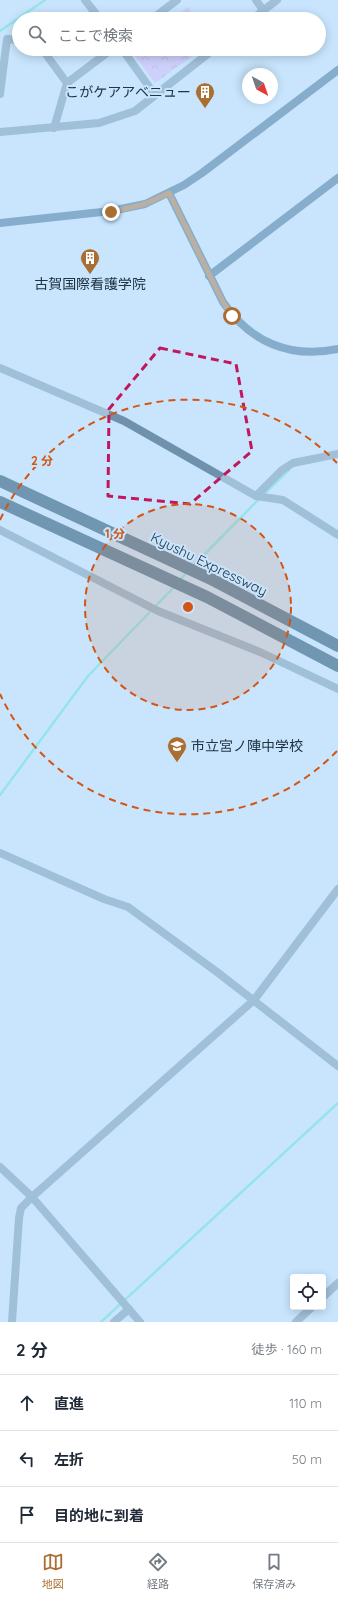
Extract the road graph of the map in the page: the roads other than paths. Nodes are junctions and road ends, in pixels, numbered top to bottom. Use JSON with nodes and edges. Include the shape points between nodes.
{"nodes":[{"id":1,"x":85,"y":0,"type":"edge"},
{"id":2,"x":177,"y":0,"type":"edge"},
{"id":3,"x":256,"y":0,"type":"edge"},
{"id":4,"x":277,"y":0,"type":"edge"},
{"id":5,"x":264,"y":10,"type":"junction"},
{"id":6,"x":94,"y":12,"type":"edge"},
{"id":7,"x":161,"y":12,"type":"edge"},
{"id":8,"x":261,"y":12,"type":"edge"},
{"id":9,"x":12,"y":39,"type":"edge"},
{"id":10,"x":47,"y":56,"type":"edge"},
{"id":11,"x":103,"y":56,"type":"edge"},
{"id":12,"x":127,"y":56,"type":"edge"},
{"id":13,"x":205,"y":56,"type":"edge"},
{"id":14,"x":338,"y":70,"type":"edge"},
{"id":15,"x":67,"y":83,"type":"junction"},
{"id":16,"x":0,"y":94,"type":"edge"},
{"id":17,"x":155,"y":95,"type":"junction"},
{"id":18,"x":54,"y":128,"type":"junction"},
{"id":19,"x":0,"y":132,"type":"edge"},
{"id":20,"x":338,"y":178,"type":"edge"},
{"id":21,"x":169,"y":193,"type":"junction"},
{"id":22,"x":0,"y":224,"type":"edge"},
{"id":23,"x":209,"y":276,"type":"junction"},
{"id":24,"x":338,"y":349,"type":"edge"},
{"id":25,"x":0,"y":368,"type":"edge"},
{"id":26,"x":338,"y":454,"type":"edge"},
{"id":27,"x":0,"y":481,"type":"edge"},
{"id":28,"x":256,"y":496,"type":"junction"},
{"id":29,"x":0,"y":502,"type":"edge"},
{"id":30,"x":0,"y":530,"type":"edge"},
{"id":31,"x":338,"y":535,"type":"edge"},
{"id":32,"x":338,"y":646,"type":"edge"},
{"id":33,"x":338,"y":666,"type":"edge"},
{"id":34,"x":338,"y":689,"type":"edge"},
{"id":35,"x":0,"y":853,"type":"edge"},
{"id":36,"x":338,"y":889,"type":"edge"},
{"id":37,"x":254,"y":1000,"type":"junction"},
{"id":38,"x":338,"y":1066,"type":"edge"},
{"id":39,"x":0,"y":1167,"type":"edge"},
{"id":40,"x":32,"y":1197,"type":"junction"},
{"id":41,"x":338,"y":1283,"type":"edge"},
{"id":42,"x":326,"y":1294,"type":"edge"},
{"id":43,"x":128,"y":1309,"type":"junction"},
{"id":44,"x":309,"y":1310,"type":"edge"},
{"id":45,"x":12,"y":1322,"type":"edge"},
{"id":46,"x":114,"y":1322,"type":"edge"},
{"id":47,"x":140,"y":1322,"type":"edge"},
{"id":48,"x":296,"y":1322,"type":"edge"}],
"edges":[{"from":1,"to":6,"type":"street"},
{"from":2,"to":7,"type":"street"},
{"from":3,"to":5,"type":"street"},
{"from":4,"to":5,"type":"street"},
{"from":5,"to":8,"type":"street"},
{"from":9,"to":16,"type":"street","via":[[7,39]]},
{"from":10,"to":15,"type":"street"},
{"from":11,"to":15,"type":"street"},
{"from":12,"to":17,"type":"street"},
{"from":13,"to":17,"type":"street"},
{"from":14,"to":21,"type":"street","via":[[202,173]]},
{"from":15,"to":18,"type":"street"},
{"from":17,"to":18,"type":"street","via":[[135,111],[99,123]]},
{"from":18,"to":19,"type":"street"},
{"from":20,"to":23,"type":"street"},
{"from":21,"to":22,"type":"street","via":[[145,204],[111,212]]},
{"from":21,"to":23,"type":"street"},
{"from":23,"to":24,"type":"street","via":[[232,316],[258,338],[297,352]]},
{"from":25,"to":28,"type":"street","via":[[124,421]]},
{"from":26,"to":28,"type":"street","via":[[293,463],[282,470]]},
{"from":27,"to":32,"type":"highway","name":"Kyushu Expressway","via":[[211,579]]},
{"from":28,"to":31,"type":"street","via":[[283,500]]},
{"from":29,"to":33,"type":"highway","via":[[207,597]]},
{"from":30,"to":34,"type":"street","via":[[158,611],[260,652]]},
{"from":35,"to":37,"type":"street","via":[[128,907]]},
{"from":36,"to":37,"type":"street"},
{"from":37,"to":38,"type":"street"},
{"from":37,"to":40,"type":"street"},
{"from":39,"to":40,"type":"street"},
{"from":40,"to":43,"type":"street"},
{"from":40,"to":45,"type":"street","via":[[21,1208],[19,1218]]},
{"from":41,"to":42,"type":"street"},
{"from":43,"to":46,"type":"street"},
{"from":43,"to":47,"type":"street"},
{"from":44,"to":48,"type":"street"}]}
